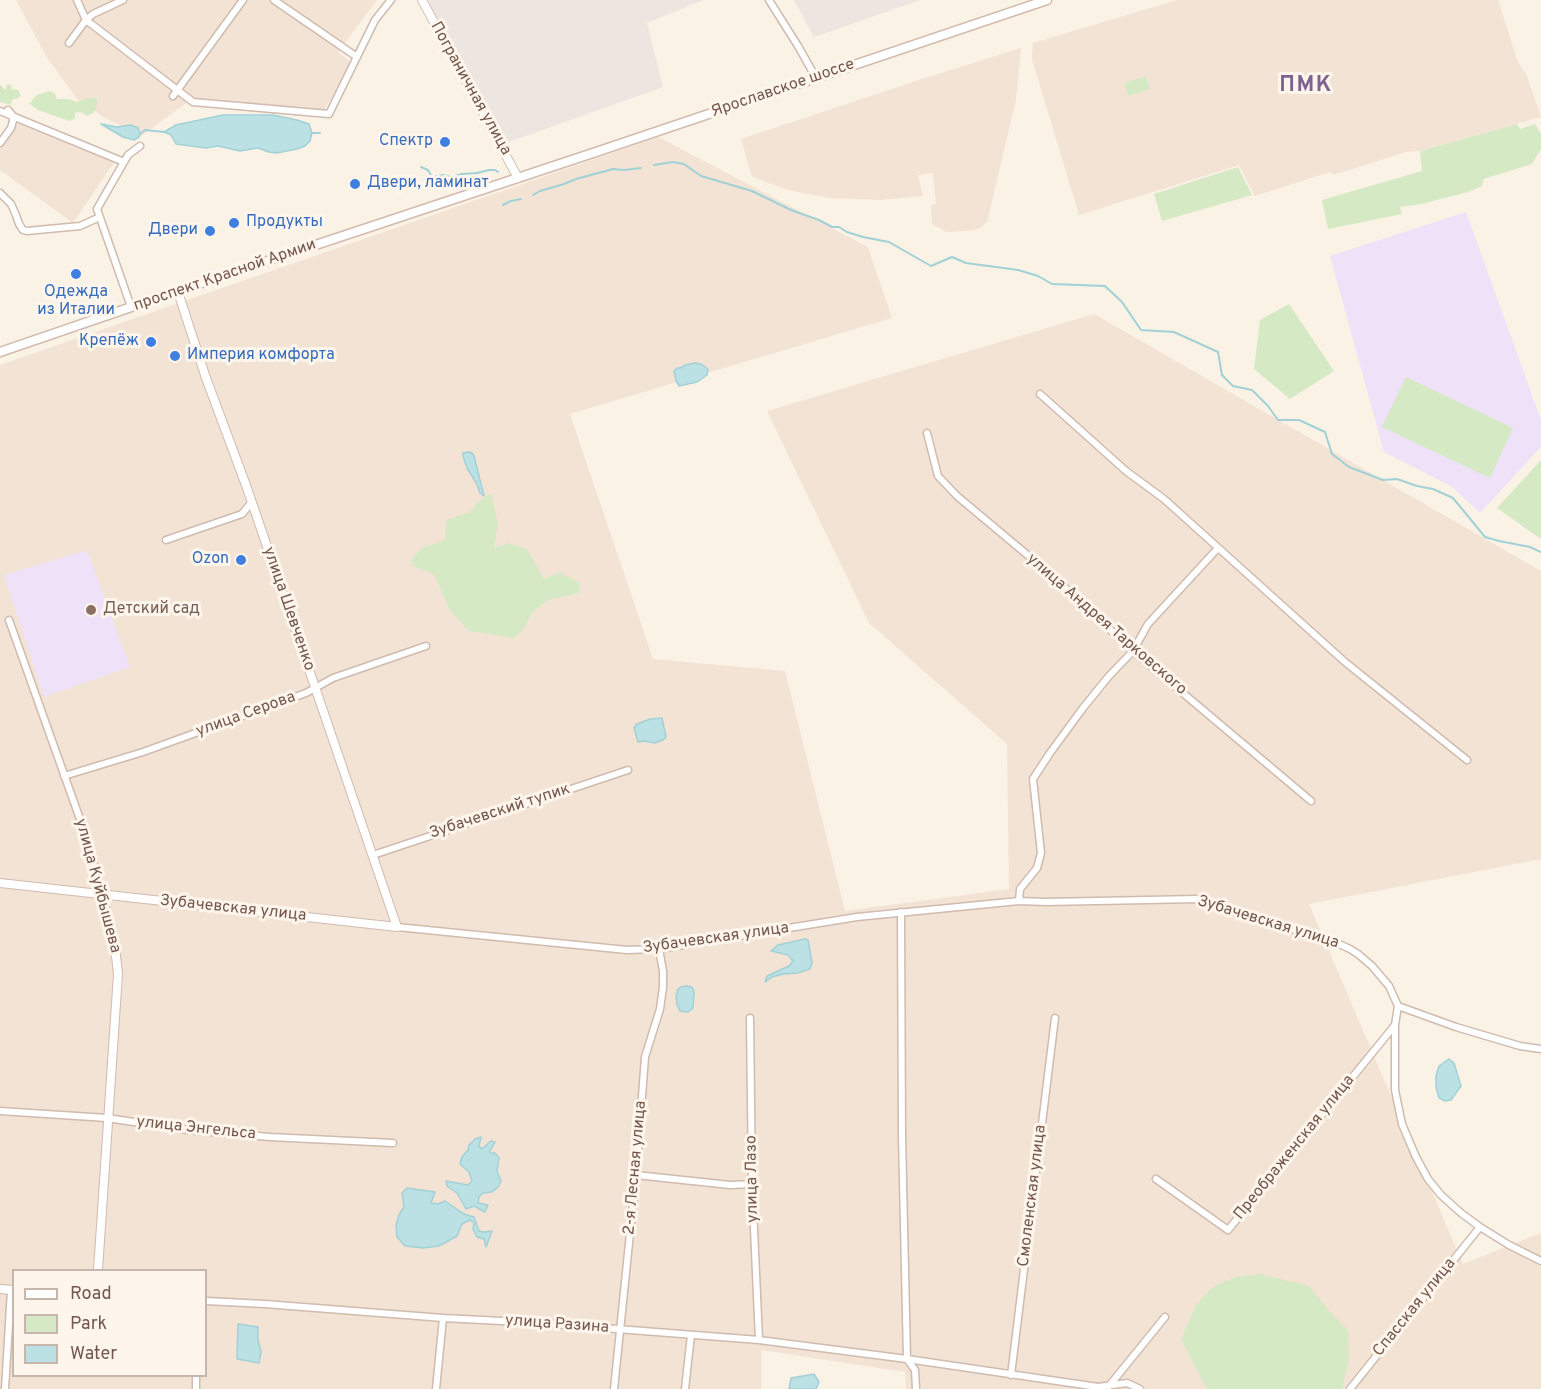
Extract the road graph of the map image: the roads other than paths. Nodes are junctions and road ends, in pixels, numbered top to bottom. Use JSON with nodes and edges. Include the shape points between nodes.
{"nodes":[{"id":1,"x":77,"y":0,"type":"edge"},
{"id":2,"x":123,"y":0,"type":"edge"},
{"id":3,"x":243,"y":0,"type":"edge"},
{"id":4,"x":274,"y":0,"type":"edge"},
{"id":5,"x":391,"y":0,"type":"edge"},
{"id":6,"x":422,"y":0,"type":"edge"},
{"id":7,"x":769,"y":0,"type":"edge"},
{"id":8,"x":1047,"y":0,"type":"edge"},
{"id":9,"x":86,"y":20,"type":"junction"},
{"id":10,"x":69,"y":43,"type":"dead end"},
{"id":11,"x":357,"y":57,"type":"junction"},
{"id":12,"x":816,"y":78,"type":"junction"},
{"id":13,"x":176,"y":93,"type":"junction"},
{"id":14,"x":8,"y":110,"type":"dead end"},
{"id":15,"x":0,"y":111,"type":"edge"},
{"id":16,"x":13,"y":116,"type":"junction"},
{"id":17,"x":0,"y":143,"type":"edge"},
{"id":18,"x":140,"y":146,"type":"dead end"},
{"id":19,"x":124,"y":162,"type":"junction"},
{"id":20,"x":518,"y":178,"type":"junction"},
{"id":21,"x":0,"y":193,"type":"edge"},
{"id":22,"x":100,"y":217,"type":"junction"},
{"id":23,"x":178,"y":292,"type":"junction"},
{"id":24,"x":131,"y":307,"type":"junction"},
{"id":25,"x":0,"y":352,"type":"edge"},
{"id":26,"x":1040,"y":394,"type":"dead end"},
{"id":27,"x":927,"y":433,"type":"dead end"},
{"id":28,"x":251,"y":502,"type":"junction"},
{"id":29,"x":166,"y":540,"type":"dead end"},
{"id":30,"x":1218,"y":548,"type":"junction"},
{"id":31,"x":9,"y":620,"type":"dead end"},
{"id":32,"x":426,"y":646,"type":"dead end"},
{"id":33,"x":1133,"y":651,"type":"junction"},
{"id":34,"x":316,"y":688,"type":"junction"},
{"id":35,"x":1467,"y":760,"type":"dead end"},
{"id":36,"x":628,"y":770,"type":"dead end"},
{"id":37,"x":64,"y":776,"type":"junction"},
{"id":38,"x":1311,"y":801,"type":"dead end"},
{"id":39,"x":373,"y":855,"type":"junction"},
{"id":40,"x":0,"y":883,"type":"edge"},
{"id":41,"x":102,"y":895,"type":"junction"},
{"id":42,"x":1019,"y":901,"type":"junction"},
{"id":43,"x":901,"y":912,"type":"junction"},
{"id":44,"x":397,"y":927,"type":"junction"},
{"id":45,"x":659,"y":949,"type":"junction"},
{"id":46,"x":1398,"y":1006,"type":"junction"},
{"id":47,"x":750,"y":1018,"type":"dead end"},
{"id":48,"x":1055,"y":1018,"type":"dead end"},
{"id":49,"x":1395,"y":1025,"type":"junction"},
{"id":50,"x":1541,"y":1049,"type":"edge"},
{"id":51,"x":0,"y":1111,"type":"edge"},
{"id":52,"x":107,"y":1118,"type":"junction"},
{"id":53,"x":393,"y":1143,"type":"dead end"},
{"id":54,"x":636,"y":1175,"type":"junction"},
{"id":55,"x":1156,"y":1179,"type":"dead end"},
{"id":56,"x":752,"y":1184,"type":"junction"},
{"id":57,"x":1480,"y":1227,"type":"junction"},
{"id":58,"x":1541,"y":1261,"type":"edge"},
{"id":59,"x":98,"y":1269,"type":"edge"},
{"id":60,"x":0,"y":1289,"type":"edge"},
{"id":61,"x":12,"y":1290,"type":"edge"},
{"id":62,"x":207,"y":1301,"type":"edge"},
{"id":63,"x":1165,"y":1317,"type":"dead end"},
{"id":64,"x":443,"y":1318,"type":"junction"},
{"id":65,"x":621,"y":1329,"type":"junction"},
{"id":66,"x":691,"y":1335,"type":"junction"},
{"id":67,"x":759,"y":1340,"type":"junction"},
{"id":68,"x":907,"y":1359,"type":"junction"},
{"id":69,"x":1011,"y":1375,"type":"junction"},
{"id":70,"x":1108,"y":1386,"type":"junction"},
{"id":71,"x":5,"y":1389,"type":"edge"},
{"id":72,"x":436,"y":1389,"type":"edge"},
{"id":73,"x":614,"y":1389,"type":"edge"},
{"id":74,"x":685,"y":1389,"type":"edge"},
{"id":75,"x":916,"y":1389,"type":"edge"},
{"id":76,"x":1140,"y":1389,"type":"edge"},
{"id":77,"x":1350,"y":1389,"type":"edge"}],
"edges":[{"from":1,"to":9,"type":"street"},
{"from":2,"to":9,"type":"street"},
{"from":3,"to":13,"type":"street"},
{"from":4,"to":11,"type":"street"},
{"from":5,"to":11,"type":"street","via":[[375,20]]},
{"from":6,"to":20,"type":"street","name":"Пограничная улица"},
{"from":7,"to":12,"type":"street"},
{"from":8,"to":12,"type":"main road","name":"Ярославское шоссе"},
{"from":9,"to":10,"type":"street"},
{"from":9,"to":13,"type":"street"},
{"from":11,"to":13,"type":"street","via":[[328,114],[193,102]]},
{"from":12,"to":20,"type":"main road","name":"Ярославское шоссе"},
{"from":14,"to":16,"type":"street"},
{"from":15,"to":16,"type":"street"},
{"from":16,"to":17,"type":"street","via":[[11,128]]},
{"from":16,"to":19,"type":"street"},
{"from":18,"to":19,"type":"street"},
{"from":19,"to":22,"type":"street","via":[[97,209]]},
{"from":20,"to":23,"type":"main road","name":"проспект Красной Армии"},
{"from":21,"to":22,"type":"street","via":[[27,231],[80,226]]},
{"from":22,"to":24,"type":"street"},
{"from":23,"to":24,"type":"main road","name":"проспект Красной Армии"},
{"from":23,"to":28,"type":"street","name":"улица Шевченко"},
{"from":24,"to":25,"type":"main road","name":"проспект Красной Армии"},
{"from":26,"to":30,"type":"street"},
{"from":27,"to":33,"type":"street","name":"улица Андрея Тарковского","via":[[938,476]]},
{"from":28,"to":29,"type":"street","via":[[242,514]]},
{"from":28,"to":34,"type":"street","name":"улица Шевченко"},
{"from":30,"to":33,"type":"street","via":[[1148,624]]},
{"from":30,"to":35,"type":"street","via":[[1345,662]]},
{"from":31,"to":37,"type":"street","name":"улица Куйбышева"},
{"from":32,"to":34,"type":"street","name":"улица Серова","via":[[333,678]]},
{"from":33,"to":38,"type":"street","name":"улица Андрея Тарковского"},
{"from":33,"to":42,"type":"street","via":[[1083,708],[1033,779],[1041,853],[1037,868],[1020,889]]},
{"from":34,"to":37,"type":"street","name":"улица Серова","via":[[143,752]]},
{"from":34,"to":39,"type":"street","name":"улица Шевченко"},
{"from":36,"to":39,"type":"street","name":"Зубачевский тупик"},
{"from":37,"to":41,"type":"street","name":"улица Куйбышева"},
{"from":39,"to":44,"type":"street","name":"улица Шевченко"},
{"from":40,"to":41,"type":"street","name":"Зубачевская улица"},
{"from":41,"to":44,"type":"street","name":"Зубачевская улица"},
{"from":41,"to":52,"type":"street","name":"улица Куйбышева","via":[[118,974]]},
{"from":42,"to":43,"type":"street","name":"Зубачевская улица"},
{"from":42,"to":46,"type":"street","name":"Зубачевская улица","via":[[1197,899],[1350,949],[1389,986]]},
{"from":43,"to":45,"type":"street","name":"Зубачевская улица"},
{"from":43,"to":68,"type":"street"},
{"from":44,"to":45,"type":"street","name":"Зубачевская улица","via":[[627,950]]},
{"from":45,"to":54,"type":"street","name":"2-я Лесная улица","via":[[663,987],[645,1057]]},
{"from":46,"to":49,"type":"street"},
{"from":46,"to":50,"type":"street","via":[[1456,1027]]},
{"from":47,"to":56,"type":"street","name":"улица Лазо"},
{"from":48,"to":69,"type":"street","name":"Смоленская улица"},
{"from":49,"to":55,"type":"street","name":"Преображенская улица","via":[[1228,1230]]},
{"from":49,"to":57,"type":"street","via":[[1395,1090],[1411,1146],[1441,1195]]},
{"from":51,"to":52,"type":"street","name":"улица Энгельса"},
{"from":52,"to":53,"type":"street","name":"улица Энгельса","via":[[211,1132]]},
{"from":52,"to":59,"type":"street","name":"улица Куйбышева"},
{"from":54,"to":56,"type":"street"},
{"from":54,"to":65,"type":"street","name":"2-я Лесная улица"},
{"from":56,"to":67,"type":"street","name":"улица Лазо"},
{"from":57,"to":58,"type":"street"},
{"from":57,"to":77,"type":"street","name":"Спасская улица"},
{"from":60,"to":61,"type":"street"},
{"from":61,"to":71,"type":"street"},
{"from":62,"to":64,"type":"street","name":"улица Разина"},
{"from":63,"to":70,"type":"street"},
{"from":64,"to":65,"type":"street","name":"улица Разина"},
{"from":64,"to":72,"type":"street"},
{"from":65,"to":66,"type":"street","name":"улица Разина"},
{"from":65,"to":73,"type":"street","name":"2-я Лесная улица"},
{"from":66,"to":67,"type":"street","name":"улица Разина"},
{"from":66,"to":74,"type":"street"},
{"from":67,"to":68,"type":"street","name":"улица Разина"},
{"from":68,"to":69,"type":"street","name":"улица Разина"},
{"from":68,"to":75,"type":"street","via":[[915,1371]]},
{"from":69,"to":70,"type":"street","name":"улица Разина"},
{"from":70,"to":76,"type":"street","name":"улица Разина","via":[[1127,1383]]}]}
